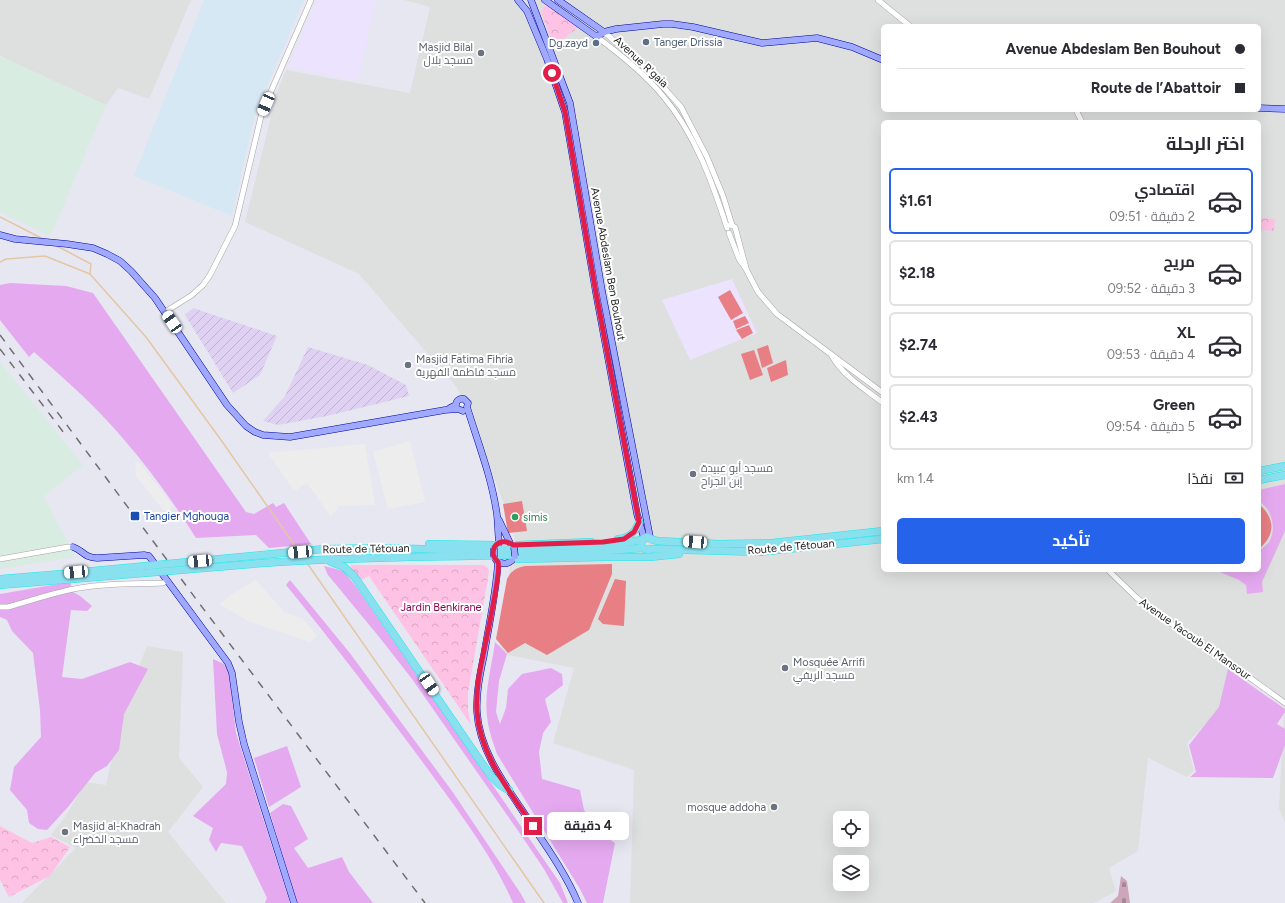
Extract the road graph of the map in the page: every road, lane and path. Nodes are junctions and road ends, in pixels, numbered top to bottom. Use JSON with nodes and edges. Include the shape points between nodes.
{"nodes":[{"id":1,"x":311,"y":0,"type":"edge"},
{"id":2,"x":519,"y":0,"type":"edge"},
{"id":3,"x":525,"y":0,"type":"edge"},
{"id":4,"x":531,"y":0,"type":"edge"},
{"id":5,"x":545,"y":0,"type":"edge"},
{"id":6,"x":558,"y":0,"type":"edge"},
{"id":7,"x":878,"y":0,"type":"edge"},
{"id":8,"x":908,"y":24,"type":"edge"},
{"id":9,"x":604,"y":32,"type":"junction"},
{"id":10,"x":597,"y":36,"type":"junction"},
{"id":11,"x":881,"y":59,"type":"edge"},
{"id":12,"x":1261,"y":108,"type":"edge"},
{"id":13,"x":1285,"y":110,"type":"edge"},
{"id":14,"x":730,"y":229,"type":"junction"},
{"id":15,"x":0,"y":235,"type":"edge"},
{"id":16,"x":746,"y":269,"type":"junction"},
{"id":17,"x":165,"y":312,"type":"junction"},
{"id":18,"x":831,"y":355,"type":"junction"},
{"id":19,"x":881,"y":392,"type":"edge"},
{"id":20,"x":881,"y":400,"type":"edge"},
{"id":21,"x":1285,"y":466,"type":"edge"},
{"id":22,"x":1261,"y":472,"type":"edge"},
{"id":23,"x":1285,"y":475,"type":"edge"},
{"id":24,"x":1261,"y":480,"type":"edge"},
{"id":25,"x":497,"y":515,"type":"junction"},
{"id":26,"x":639,"y":522,"type":"junction"},
{"id":27,"x":881,"y":532,"type":"edge"},
{"id":28,"x":647,"y":539,"type":"junction"},
{"id":29,"x":881,"y":539,"type":"edge"},
{"id":30,"x":603,"y":542,"type":"junction"},
{"id":31,"x":617,"y":544,"type":"junction"},
{"id":32,"x":496,"y":545,"type":"junction"},
{"id":33,"x":512,"y":545,"type":"junction"},
{"id":34,"x":73,"y":547,"type":"joint"},
{"id":35,"x":383,"y":548,"type":"junction"},
{"id":36,"x":642,"y":548,"type":"junction"},
{"id":37,"x":651,"y":549,"type":"junction"},
{"id":38,"x":710,"y":551,"type":"junction"},
{"id":39,"x":602,"y":552,"type":"junction"},
{"id":40,"x":390,"y":557,"type":"junction"},
{"id":41,"x":624,"y":557,"type":"junction"},
{"id":42,"x":0,"y":559,"type":"edge"},
{"id":43,"x":323,"y":560,"type":"junction"},
{"id":44,"x":496,"y":560,"type":"junction"},
{"id":45,"x":512,"y":560,"type":"junction"},
{"id":46,"x":1110,"y":572,"type":"edge"},
{"id":47,"x":61,"y":577,"type":"junction"},
{"id":48,"x":166,"y":581,"type":"junction"},
{"id":49,"x":497,"y":581,"type":"junction"},
{"id":50,"x":1,"y":584,"type":"edge"},
{"id":51,"x":0,"y":607,"type":"edge"},
{"id":52,"x":1285,"y":703,"type":"edge"},
{"id":53,"x":509,"y":790,"type":"junction"},
{"id":54,"x":294,"y":903,"type":"edge"},
{"id":55,"x":578,"y":903,"type":"edge"}],
"edges":[{"from":1,"to":17,"type":"street","via":[[262,112],[235,226],[203,285]]},
{"from":2,"to":3,"type":"main road"},
{"from":2,"to":26,"type":"main road","name":"Avenue Abdeslam Ben Bouhout","via":[[527,11],[547,59],[565,112]]},
{"from":4,"to":28,"type":"main road","name":"Avenue Abdeslam Ben Bouhout","via":[[570,103]]},
{"from":5,"to":10,"type":"main road","name":"Avenue R'gaia"},
{"from":6,"to":9,"type":"main road","name":"Avenue R'gaia"},
{"from":7,"to":8,"type":"street"},
{"from":9,"to":10,"type":"main road"},
{"from":9,"to":11,"type":"main road","via":[[663,24],[693,27],[762,43],[817,38],[852,47]]},
{"from":9,"to":14,"type":"street","name":"Avenue R'gaia","via":[[651,73],[681,107],[707,157],[723,196]]},
{"from":10,"to":14,"type":"street","name":"Avenue R'gaia","via":[[651,83],[672,108],[698,150]]},
{"from":12,"to":13,"type":"main road"},
{"from":14,"to":16,"type":"street","name":"Avenue R'gaia","via":[[739,259]]},
{"from":14,"to":16,"type":"street","name":"Avenue R'gaia","via":[[735,227]]},
{"from":15,"to":17,"type":"main road","via":[[93,248],[108,254],[131,271]]},
{"from":16,"to":18,"type":"street","name":"Avenue R'gaia","via":[[758,292],[777,314]]},
{"from":17,"to":25,"type":"main road","via":[[227,404],[246,426],[263,435],[290,437],[461,408],[473,425]]},
{"from":18,"to":19,"type":"street","name":"Avenue R'gaia"},
{"from":18,"to":20,"type":"street","name":"Avenue R'gaia","via":[[851,378]]},
{"from":21,"to":22,"type":"highway"},
{"from":23,"to":24,"type":"highway"},
{"from":25,"to":32,"type":"main road"},
{"from":25,"to":33,"type":"main road"},
{"from":26,"to":28,"type":"main road","name":"Avenue Abdeslam Ben Bouhout"},
{"from":26,"to":30,"type":"highway","via":[[628,537]]},
{"from":27,"to":28,"type":"highway","name":"Route de Tétouan","via":[[772,543],[719,544]]},
{"from":28,"to":31,"type":"highway","name":"Route de Tétouan"},
{"from":28,"to":36,"type":"highway","via":[[641,545]]},
{"from":28,"to":37,"type":"highway","via":[[654,545]]},
{"from":29,"to":38,"type":"highway","name":"Route de Tétouan","via":[[760,552]]},
{"from":30,"to":31,"type":"highway"},
{"from":30,"to":33,"type":"highway"},
{"from":31,"to":35,"type":"highway","name":"Route de Tétouan","via":[[559,549]]},
{"from":32,"to":33,"type":"main road","via":[[506,542]]},
{"from":32,"to":35,"type":"highway","via":[[401,544]]},
{"from":32,"to":44,"type":"main road","bridge":true},
{"from":33,"to":45,"type":"main road","bridge":true},
{"from":34,"to":42,"type":"street"},
{"from":34,"to":48,"type":"main road","via":[[90,558],[147,555]]},
{"from":35,"to":47,"type":"highway","name":"Route de Tétouan","bridge":true,"via":[[313,550]]},
{"from":36,"to":37,"type":"highway","name":"Route de Tétouan"},
{"from":36,"to":39,"type":"highway","name":"Route de Tétouan"},
{"from":37,"to":38,"type":"highway","name":"Route de Tétouan"},
{"from":38,"to":41,"type":"highway"},
{"from":39,"to":40,"type":"highway","name":"Route de Tétouan"},
{"from":39,"to":41,"type":"highway"},
{"from":40,"to":43,"type":"highway","name":"Route de Tétouan"},
{"from":40,"to":44,"type":"highway","via":[[403,560]]},
{"from":41,"to":45,"type":"highway"},
{"from":43,"to":47,"type":"highway","name":"Route de Tétouan","bridge":true},
{"from":43,"to":53,"type":"highway","via":[[344,566],[354,576],[481,762],[496,782]]},
{"from":44,"to":45,"type":"main road"},
{"from":44,"to":49,"type":"main road"},
{"from":45,"to":49,"type":"main road","via":[[501,571]]},
{"from":46,"to":52,"type":"street","name":"Avenue Yacoub El Mansour","via":[[1157,614]]},
{"from":47,"to":50,"type":"highway","name":"Route de Tétouan"},
{"from":48,"to":51,"type":"street","via":[[85,587]]},
{"from":48,"to":54,"type":"main road","via":[[230,667],[244,744]]},
{"from":49,"to":53,"type":"main road","via":[[478,684],[477,713],[485,746]]},
{"from":53,"to":55,"type":"main road","via":[[558,866]]}]}
